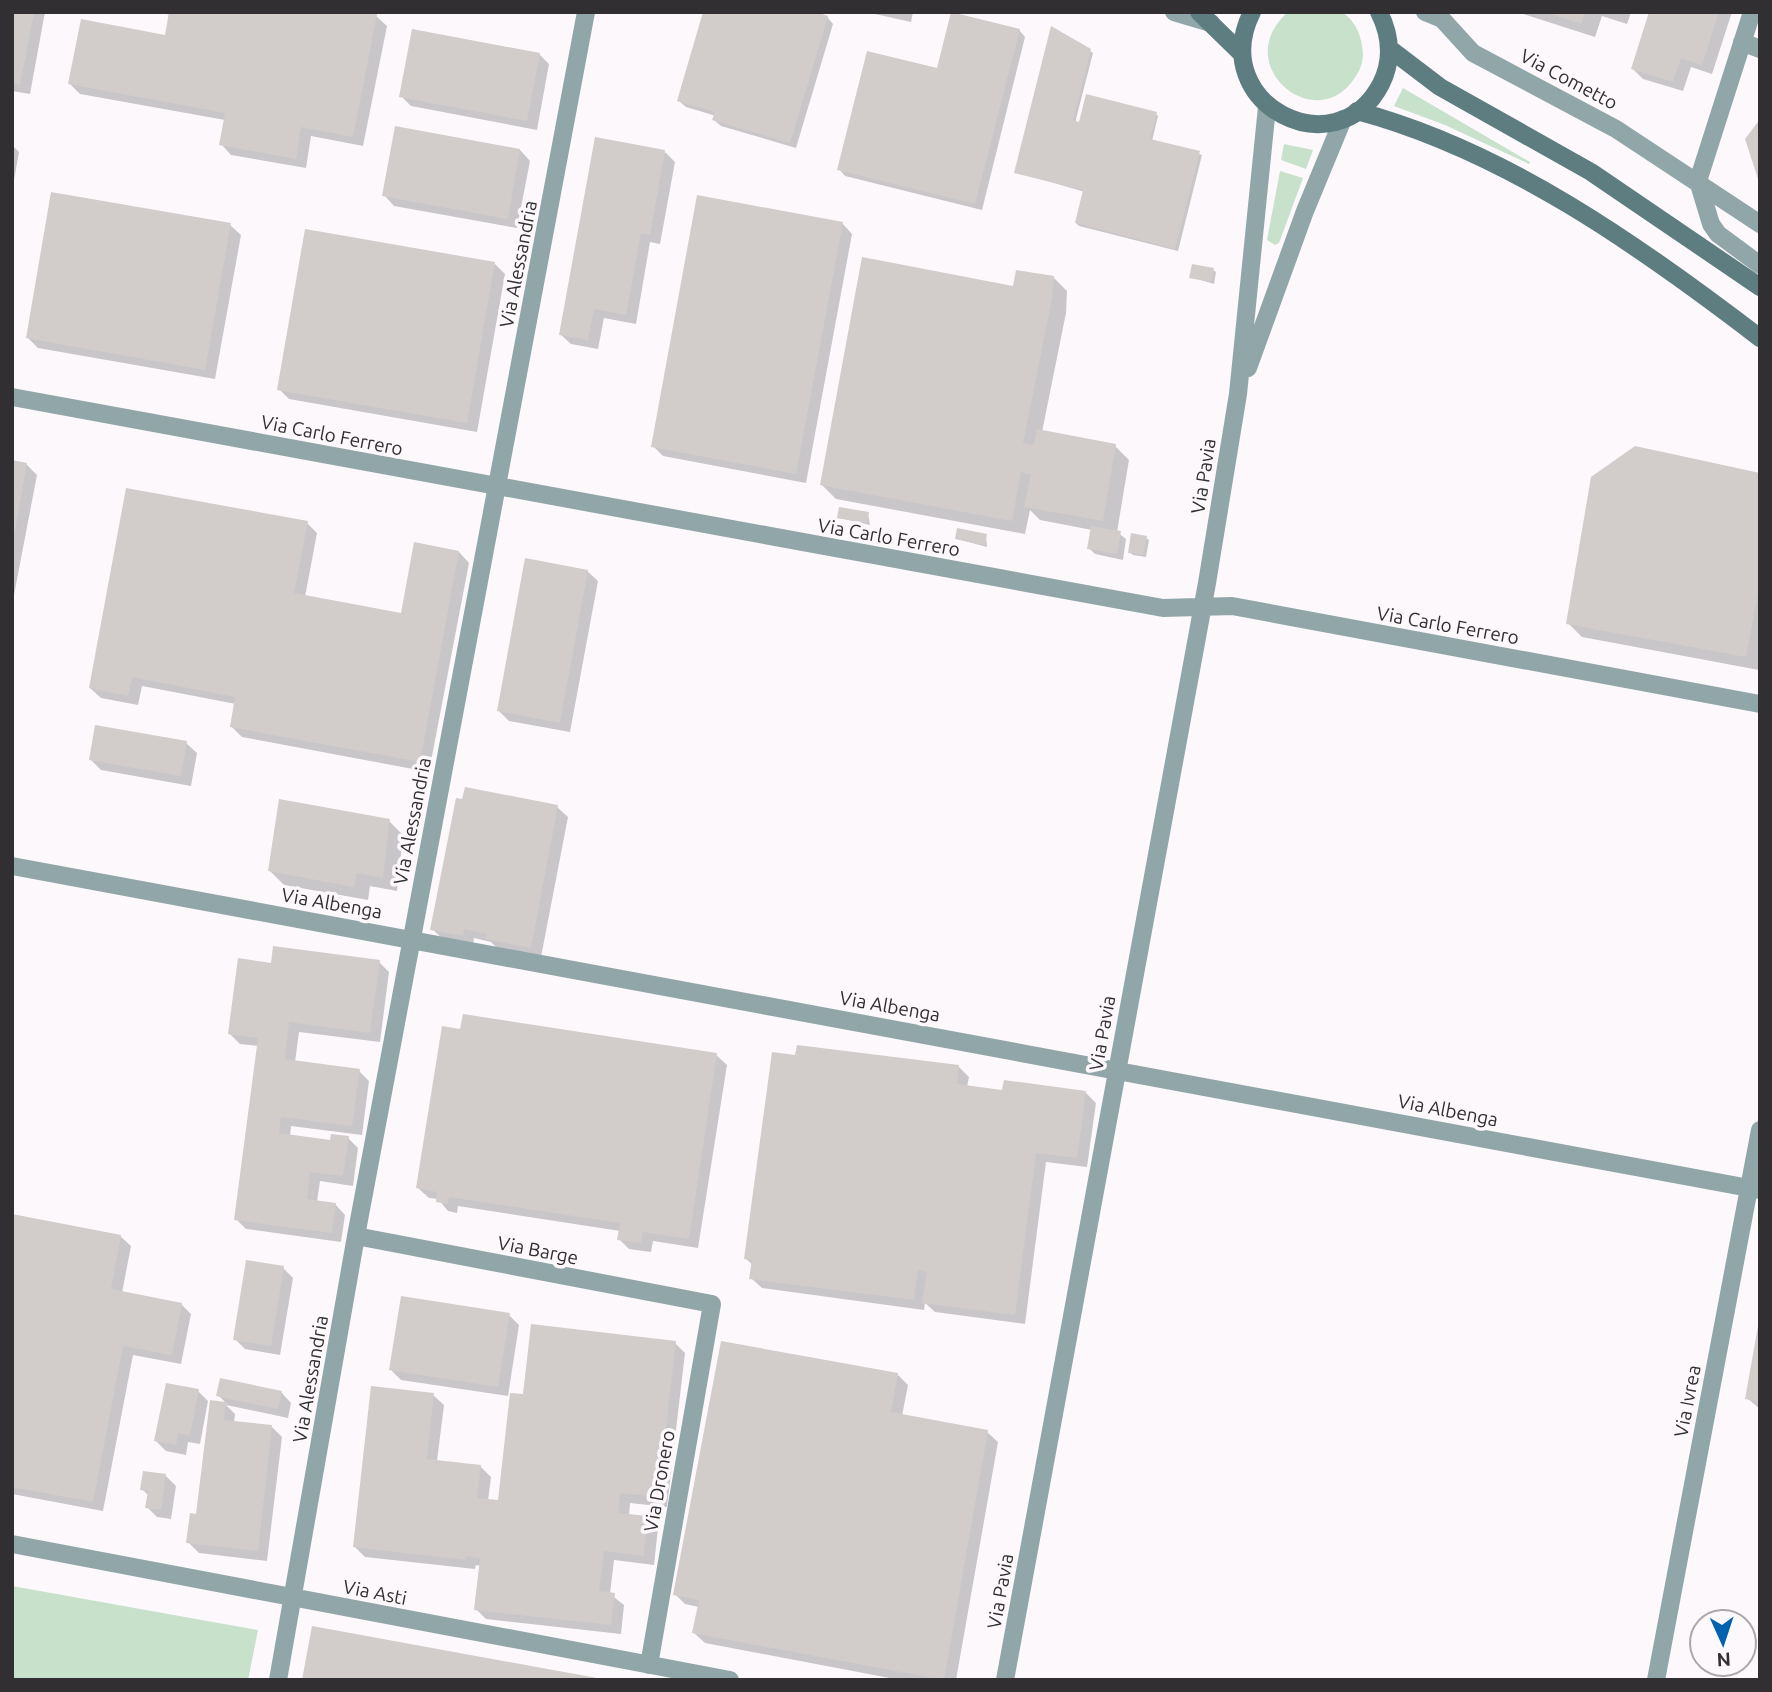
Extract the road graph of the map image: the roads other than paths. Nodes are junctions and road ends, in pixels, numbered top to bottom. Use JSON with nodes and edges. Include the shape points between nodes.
{"nodes":[{"id":1,"x":587,"y":12,"type":"edge"},
{"id":2,"x":1174,"y":12,"type":"edge"},
{"id":3,"x":1252,"y":12,"type":"edge"},
{"id":4,"x":1380,"y":12,"type":"edge"},
{"id":5,"x":1424,"y":12,"type":"edge"},
{"id":6,"x":1752,"y":12,"type":"edge"},
{"id":7,"x":1205,"y":17,"type":"edge"},
{"id":8,"x":1742,"y":42,"type":"junction"},
{"id":9,"x":1390,"y":49,"type":"junction"},
{"id":10,"x":1760,"y":49,"type":"edge"},
{"id":11,"x":1241,"y":53,"type":"junction"},
{"id":12,"x":1268,"y":107,"type":"junction"},
{"id":13,"x":1350,"y":115,"type":"junction"},
{"id":14,"x":1698,"y":181,"type":"junction"},
{"id":15,"x":1760,"y":225,"type":"edge"},
{"id":16,"x":1760,"y":265,"type":"edge"},
{"id":17,"x":1760,"y":287,"type":"edge"},
{"id":18,"x":1760,"y":338,"type":"edge"},
{"id":19,"x":1238,"y":394,"type":"junction"},
{"id":20,"x":12,"y":397,"type":"edge"},
{"id":21,"x":497,"y":487,"type":"junction"},
{"id":22,"x":1203,"y":607,"type":"junction"},
{"id":23,"x":1760,"y":704,"type":"edge"},
{"id":24,"x":12,"y":866,"type":"edge"},
{"id":25,"x":412,"y":939,"type":"junction"},
{"id":26,"x":1117,"y":1069,"type":"junction"},
{"id":27,"x":1760,"y":1130,"type":"edge"},
{"id":28,"x":1754,"y":1189,"type":"edge"},
{"id":29,"x":356,"y":1236,"type":"junction"},
{"id":30,"x":712,"y":1304,"type":"joint"},
{"id":31,"x":12,"y":1544,"type":"edge"},
{"id":32,"x":292,"y":1598,"type":"junction"},
{"id":33,"x":649,"y":1665,"type":"junction"},
{"id":34,"x":278,"y":1680,"type":"edge"},
{"id":35,"x":730,"y":1680,"type":"edge"},
{"id":36,"x":1005,"y":1680,"type":"edge"},
{"id":37,"x":1656,"y":1680,"type":"edge"}],
"edges":[{"from":1,"to":21,"type":"street","name":"Via Alessandria"},
{"from":2,"to":7,"type":"street"},
{"from":3,"to":11,"type":"main road","via":[[1244,28]]},
{"from":4,"to":9,"type":"main road"},
{"from":5,"to":14,"type":"street","name":"Via Cometto","via":[[1442,19],[1473,53],[1581,108]]},
{"from":6,"to":8,"type":"street"},
{"from":7,"to":11,"type":"main road"},
{"from":8,"to":10,"type":"street"},
{"from":8,"to":14,"type":"street"},
{"from":9,"to":13,"type":"main road","via":[[1387,73],[1375,95]]},
{"from":9,"to":17,"type":"main road","via":[[1440,87],[1591,172]]},
{"from":11,"to":12,"type":"main road","via":[[1245,74]]},
{"from":12,"to":13,"type":"main road","via":[[1284,118],[1304,123],[1324,124]]},
{"from":12,"to":19,"type":"street","name":"Via Pavia"},
{"from":13,"to":18,"type":"main road","via":[[1408,125],[1487,159],[1619,239]]},
{"from":13,"to":19,"type":"street","name":"Via Pavia","via":[[1305,211]]},
{"from":14,"to":15,"type":"street","name":"Via Cometto"},
{"from":14,"to":16,"type":"street","via":[[1718,234]]},
{"from":19,"to":22,"type":"street","name":"Via Pavia"},
{"from":20,"to":21,"type":"street","name":"Via Carlo Ferrero"},
{"from":21,"to":22,"type":"street","name":"Via Carlo Ferrero","via":[[1163,608]]},
{"from":21,"to":25,"type":"street","name":"Via Alessandria"},
{"from":22,"to":23,"type":"street","name":"Via Carlo Ferrero","via":[[1232,606]]},
{"from":22,"to":26,"type":"street","name":"Via Pavia"},
{"from":24,"to":25,"type":"street","name":"Via Albenga"},
{"from":25,"to":26,"type":"street","name":"Via Albenga"},
{"from":25,"to":29,"type":"street","name":"Via Alessandria"},
{"from":26,"to":28,"type":"street","name":"Via Albenga"},
{"from":26,"to":36,"type":"street","name":"Via Pavia"},
{"from":27,"to":28,"type":"street","name":"Via Ivrea"},
{"from":28,"to":37,"type":"street","name":"Via Ivrea"},
{"from":29,"to":30,"type":"street","name":"Via Barge"},
{"from":29,"to":32,"type":"street","name":"Via Alessandria"},
{"from":30,"to":33,"type":"street","name":"Via Dronero"},
{"from":31,"to":32,"type":"street","name":"Via Asti"},
{"from":32,"to":33,"type":"street","name":"Via Asti"},
{"from":32,"to":34,"type":"street","name":"Via Alessandria"},
{"from":33,"to":35,"type":"street","name":"Via Asti"}]}
